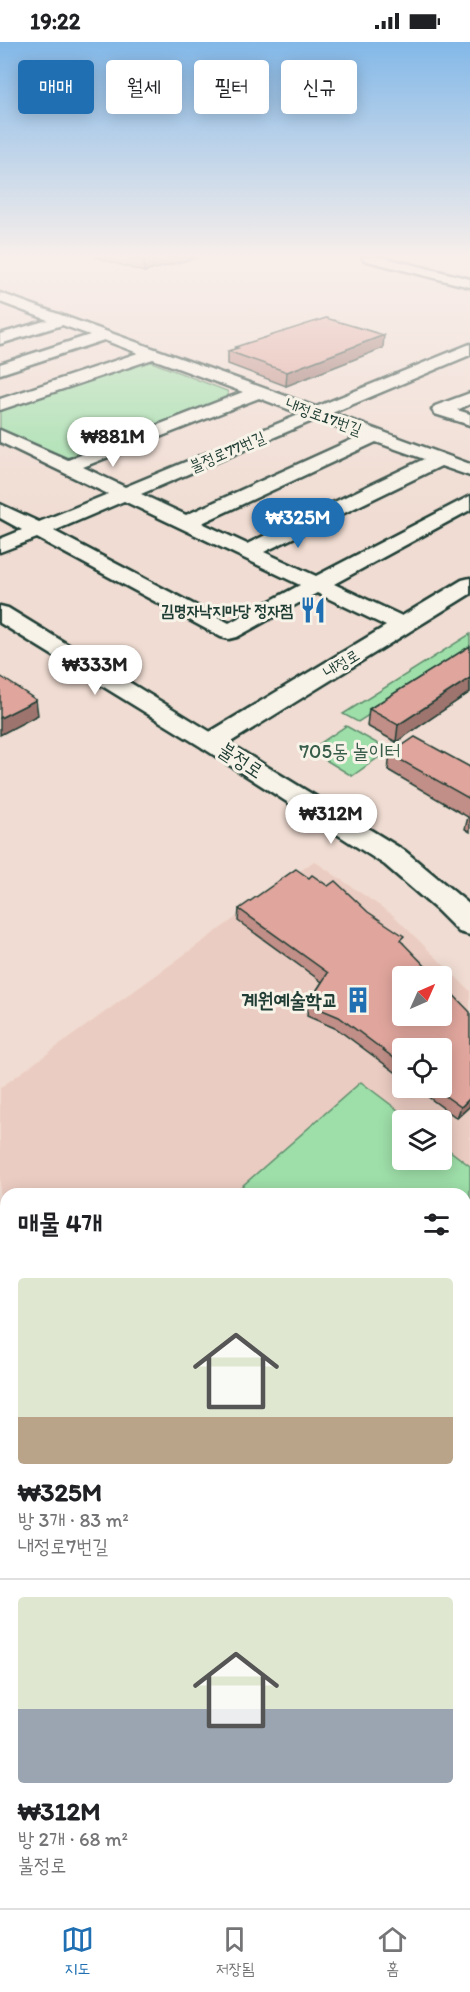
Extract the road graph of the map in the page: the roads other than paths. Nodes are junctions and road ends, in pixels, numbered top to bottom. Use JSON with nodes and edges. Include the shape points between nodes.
{"nodes":[{"id":1,"x":77,"y":344,"type":"edge"},
{"id":2,"x":130,"y":344,"type":"edge"},
{"id":3,"x":470,"y":349,"type":"edge"},
{"id":4,"x":154,"y":353,"type":"junction"},
{"id":5,"x":0,"y":369,"type":"edge"},
{"id":6,"x":259,"y":392,"type":"junction"},
{"id":7,"x":470,"y":398,"type":"edge"},
{"id":8,"x":0,"y":405,"type":"edge"},
{"id":9,"x":316,"y":413,"type":"junction"},
{"id":10,"x":470,"y":420,"type":"edge"},
{"id":11,"x":0,"y":435,"type":"edge"},
{"id":12,"x":376,"y":435,"type":"junction"},
{"id":13,"x":440,"y":459,"type":"junction"},
{"id":14,"x":66,"y":467,"type":"junction"},
{"id":15,"x":470,"y":470,"type":"edge"},
{"id":16,"x":124,"y":494,"type":"junction"},
{"id":17,"x":470,"y":502,"type":"edge"},
{"id":18,"x":0,"y":510,"type":"edge"},
{"id":19,"x":185,"y":523,"type":"junction"},
{"id":20,"x":38,"y":530,"type":"junction"},
{"id":21,"x":0,"y":546,"type":"edge"},
{"id":22,"x":247,"y":552,"type":"junction"},
{"id":23,"x":316,"y":585,"type":"junction"},
{"id":24,"x":470,"y":585,"type":"edge"},
{"id":25,"x":0,"y":613,"type":"edge"},
{"id":26,"x":402,"y":625,"type":"junction"},
{"id":27,"x":212,"y":742,"type":"junction"},
{"id":28,"x":470,"y":924,"type":"edge"}],
"edges":[{"from":1,"to":5,"type":"street"},
{"from":2,"to":4,"type":"street","name":"내정로17번길"},
{"from":3,"to":9,"type":"street","name":"불정로77번길"},
{"from":4,"to":6,"type":"street","name":"내정로17번길"},
{"from":4,"to":8,"type":"street"},
{"from":6,"to":9,"type":"street","name":"내정로17번길"},
{"from":6,"to":14,"type":"street"},
{"from":7,"to":10,"type":"street","via":[[441,410]]},
{"from":9,"to":12,"type":"street","name":"내정로17번길"},
{"from":9,"to":16,"type":"street","name":"불정로77번길"},
{"from":11,"to":14,"type":"street"},
{"from":12,"to":13,"type":"street","name":"내정로17번길"},
{"from":12,"to":19,"type":"street"},
{"from":13,"to":15,"type":"street","name":"내정로17번길"},
{"from":13,"to":22,"type":"street"},
{"from":14,"to":16,"type":"street"},
{"from":16,"to":19,"type":"street"},
{"from":16,"to":20,"type":"street","name":"불정로77번길"},
{"from":17,"to":23,"type":"street"},
{"from":18,"to":20,"type":"street"},
{"from":19,"to":22,"type":"street"},
{"from":20,"to":21,"type":"street","name":"불정로77번길"},
{"from":20,"to":23,"type":"street","via":[[230,632]]},
{"from":22,"to":23,"type":"street"},
{"from":23,"to":26,"type":"street"},
{"from":24,"to":26,"type":"street","name":"내정로"},
{"from":25,"to":27,"type":"street","name":"불정로"},
{"from":26,"to":27,"type":"street","name":"내정로"},
{"from":27,"to":28,"type":"street","name":"불정로","via":[[395,858]]}]}
